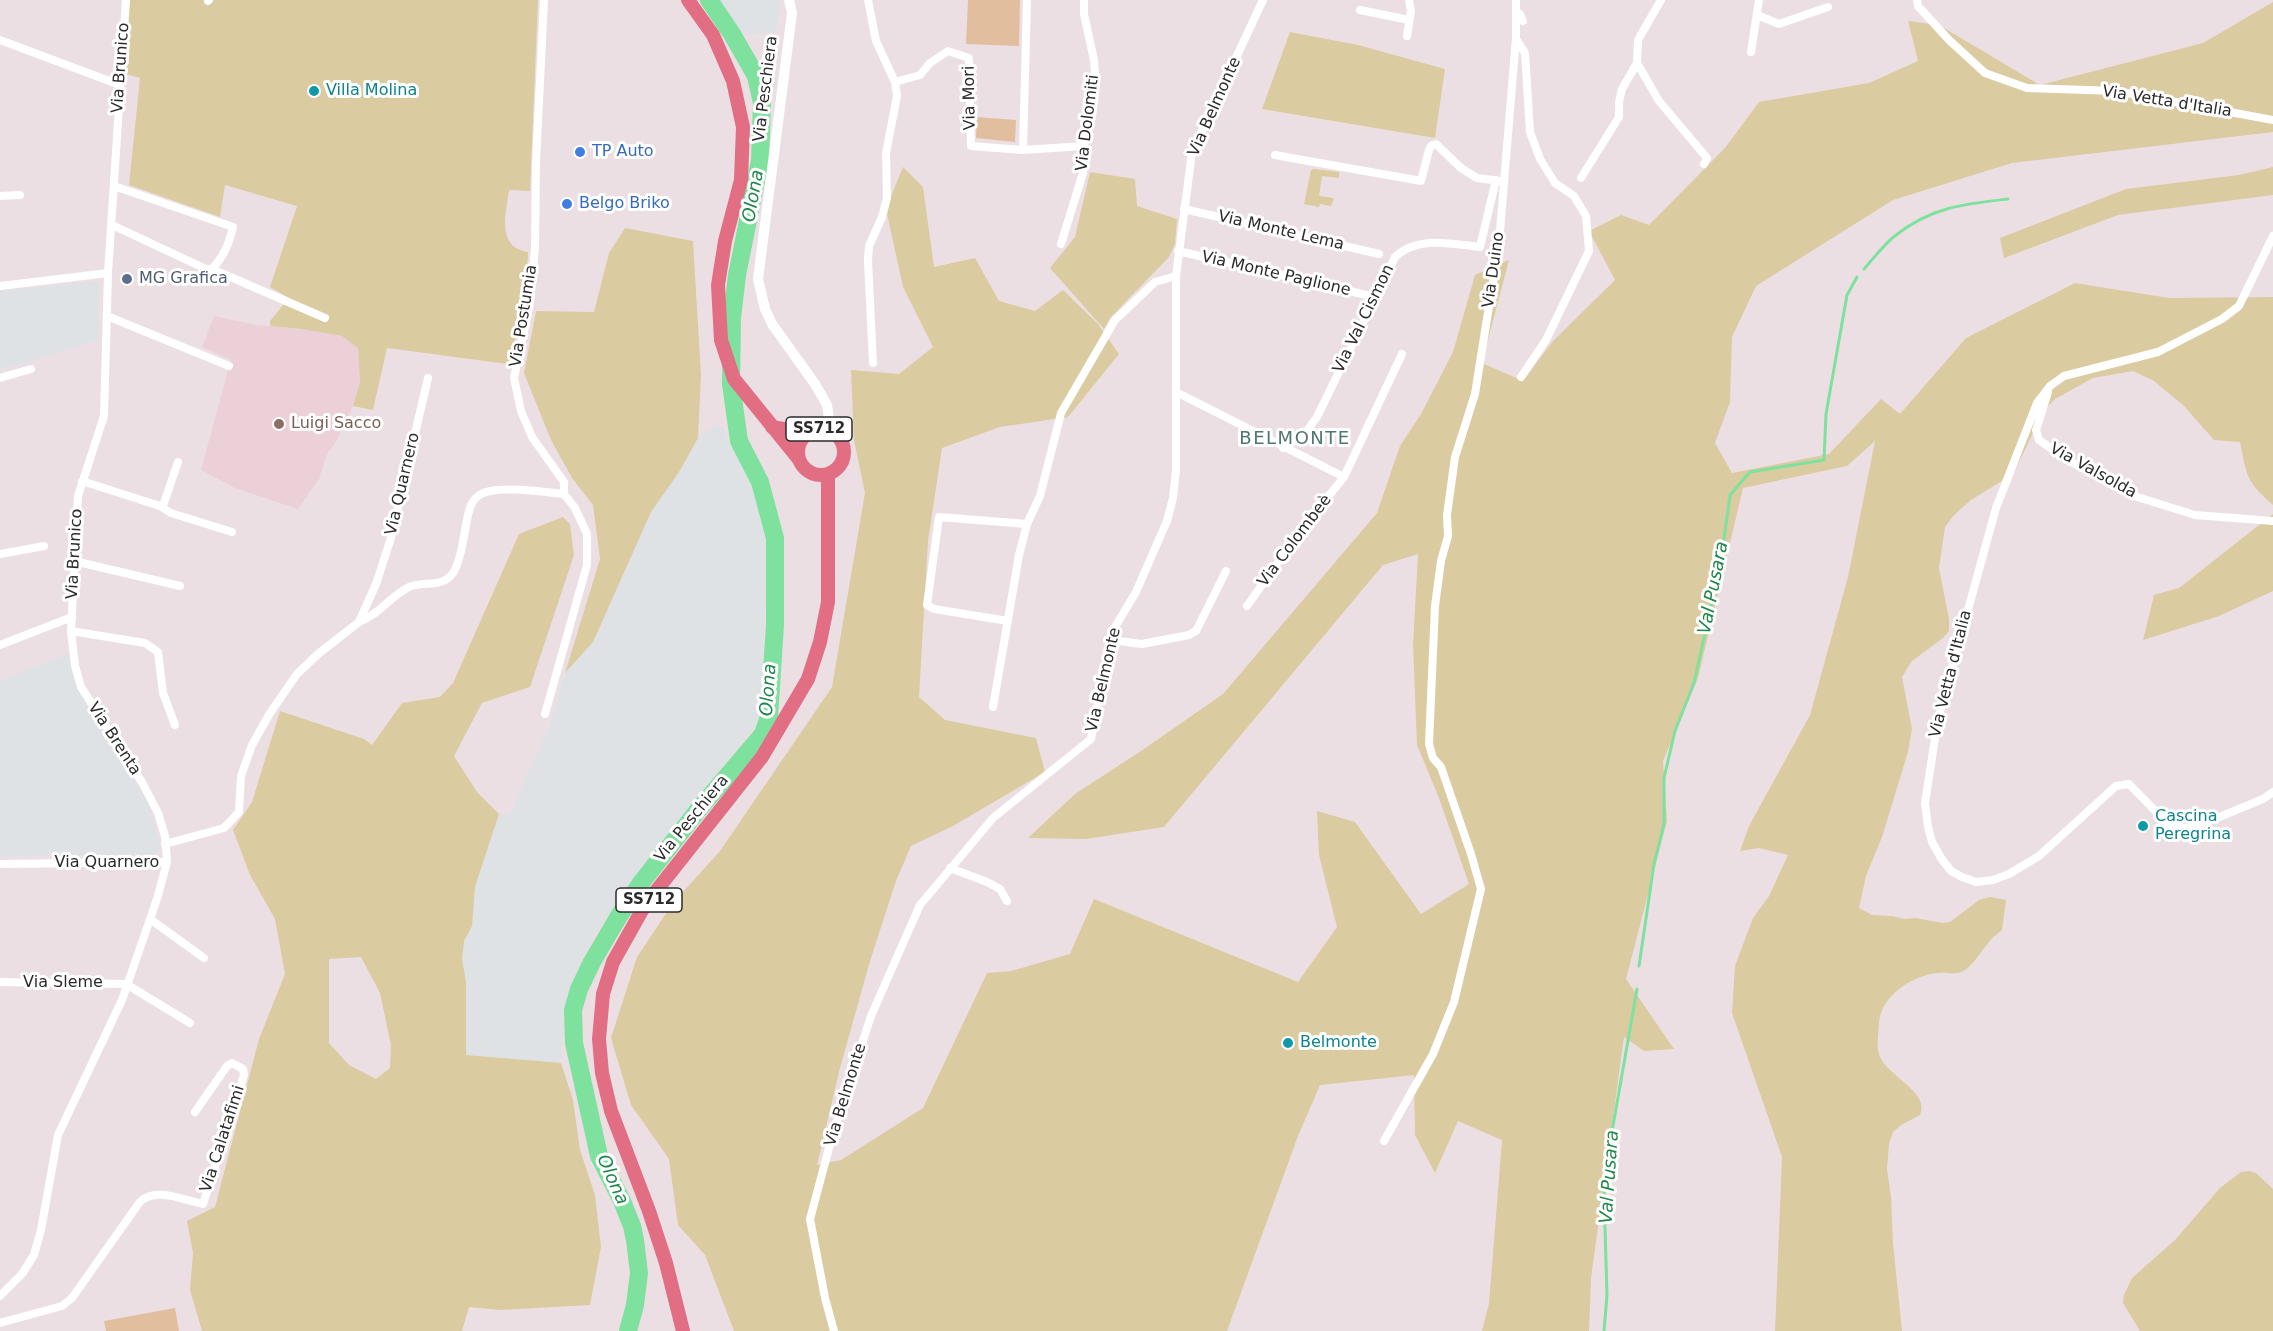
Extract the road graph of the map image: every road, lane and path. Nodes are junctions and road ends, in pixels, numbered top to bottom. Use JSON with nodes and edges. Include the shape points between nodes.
{"nodes":[{"id":1,"x":126,"y":0,"type":"edge"},
{"id":2,"x":544,"y":0,"type":"edge"},
{"id":3,"x":688,"y":0,"type":"edge"},
{"id":4,"x":789,"y":0,"type":"edge"},
{"id":5,"x":868,"y":0,"type":"edge"},
{"id":6,"x":1027,"y":0,"type":"edge"},
{"id":7,"x":1084,"y":0,"type":"edge"},
{"id":8,"x":1263,"y":0,"type":"edge"},
{"id":9,"x":1409,"y":0,"type":"edge"},
{"id":10,"x":1516,"y":0,"type":"edge"},
{"id":11,"x":1661,"y":0,"type":"edge"},
{"id":12,"x":1759,"y":0,"type":"edge"},
{"id":13,"x":1917,"y":0,"type":"edge"},
{"id":14,"x":1828,"y":7,"type":"dead end"},
{"id":15,"x":1360,"y":10,"type":"dead end"},
{"id":16,"x":1516,"y":12,"type":"junction"},
{"id":17,"x":1757,"y":15,"type":"junction"},
{"id":18,"x":1409,"y":20,"type":"junction"},
{"id":19,"x":1523,"y":21,"type":"dead end"},
{"id":20,"x":1407,"y":36,"type":"dead end"},
{"id":21,"x":1516,"y":38,"type":"junction"},
{"id":22,"x":0,"y":40,"type":"edge"},
{"id":23,"x":1751,"y":52,"type":"dead end"},
{"id":24,"x":1637,"y":63,"type":"junction"},
{"id":25,"x":895,"y":82,"type":"junction"},
{"id":26,"x":120,"y":85,"type":"junction"},
{"id":27,"x":2273,"y":120,"type":"edge"},
{"id":28,"x":1084,"y":146,"type":"junction"},
{"id":29,"x":1023,"y":150,"type":"junction"},
{"id":30,"x":1275,"y":155,"type":"dead end"},
{"id":31,"x":1704,"y":164,"type":"dead end"},
{"id":32,"x":1581,"y":178,"type":"dead end"},
{"id":33,"x":1500,"y":181,"type":"junction"},
{"id":34,"x":114,"y":186,"type":"junction"},
{"id":35,"x":20,"y":195,"type":"dead end"},
{"id":36,"x":0,"y":196,"type":"edge"},
{"id":37,"x":1184,"y":209,"type":"junction"},
{"id":38,"x":112,"y":225,"type":"junction"},
{"id":39,"x":2273,"y":236,"type":"edge"},
{"id":40,"x":1061,"y":244,"type":"dead end"},
{"id":41,"x":1178,"y":251,"type":"junction"},
{"id":42,"x":1379,"y":254,"type":"dead end"},
{"id":43,"x":212,"y":269,"type":"junction"},
{"id":44,"x":108,"y":273,"type":"junction"},
{"id":45,"x":1176,"y":276,"type":"junction"},
{"id":46,"x":0,"y":286,"type":"edge"},
{"id":47,"x":1375,"y":297,"type":"junction"},
{"id":48,"x":107,"y":316,"type":"junction"},
{"id":49,"x":325,"y":318,"type":"dead end"},
{"id":50,"x":1402,"y":354,"type":"dead end"},
{"id":51,"x":873,"y":363,"type":"dead end"},
{"id":52,"x":229,"y":366,"type":"dead end"},
{"id":53,"x":31,"y":369,"type":"dead end"},
{"id":54,"x":1521,"y":377,"type":"dead end"},
{"id":55,"x":0,"y":378,"type":"edge"},
{"id":56,"x":428,"y":378,"type":"dead end"},
{"id":57,"x":2050,"y":386,"type":"junction"},
{"id":58,"x":1176,"y":392,"type":"junction"},
{"id":59,"x":772,"y":427,"type":"junction"},
{"id":60,"x":826,"y":430,"type":"junction"},
{"id":61,"x":807,"y":433,"type":"junction"},
{"id":62,"x":1283,"y":448,"type":"junction"},
{"id":63,"x":798,"y":458,"type":"junction"},
{"id":64,"x":178,"y":462,"type":"dead end"},
{"id":65,"x":812,"y":473,"type":"junction"},
{"id":66,"x":828,"y":474,"type":"junction"},
{"id":67,"x":1344,"y":477,"type":"junction"},
{"id":68,"x":82,"y":481,"type":"junction"},
{"id":69,"x":564,"y":494,"type":"junction"},
{"id":70,"x":827,"y":499,"type":"junction"},
{"id":71,"x":160,"y":506,"type":"junction"},
{"id":72,"x":2273,"y":521,"type":"edge"},
{"id":73,"x":1027,"y":524,"type":"junction"},
{"id":74,"x":232,"y":532,"type":"dead end"},
{"id":75,"x":44,"y":546,"type":"dead end"},
{"id":76,"x":0,"y":554,"type":"edge"},
{"id":77,"x":74,"y":561,"type":"junction"},
{"id":78,"x":1226,"y":571,"type":"dead end"},
{"id":79,"x":180,"y":586,"type":"dead end"},
{"id":80,"x":1247,"y":606,"type":"dead end"},
{"id":81,"x":72,"y":616,"type":"junction"},
{"id":82,"x":1008,"y":621,"type":"junction"},
{"id":83,"x":358,"y":622,"type":"junction"},
{"id":84,"x":71,"y":632,"type":"junction"},
{"id":85,"x":1110,"y":640,"type":"junction"},
{"id":86,"x":0,"y":645,"type":"edge"},
{"id":87,"x":993,"y":707,"type":"dead end"},
{"id":88,"x":545,"y":714,"type":"dead end"},
{"id":89,"x":175,"y":725,"type":"dead end"},
{"id":90,"x":2273,"y":792,"type":"edge"},
{"id":91,"x":165,"y":844,"type":"junction"},
{"id":92,"x":167,"y":862,"type":"junction"},
{"id":93,"x":0,"y":864,"type":"edge"},
{"id":94,"x":950,"y":868,"type":"junction"},
{"id":95,"x":1007,"y":901,"type":"dead end"},
{"id":96,"x":150,"y":919,"type":"junction"},
{"id":97,"x":204,"y":958,"type":"dead end"},
{"id":98,"x":0,"y":982,"type":"edge"},
{"id":99,"x":126,"y":984,"type":"junction"},
{"id":100,"x":190,"y":1023,"type":"dead end"},
{"id":101,"x":195,"y":1112,"type":"dead end"},
{"id":102,"x":1384,"y":1141,"type":"dead end"},
{"id":103,"x":0,"y":1296,"type":"edge"},
{"id":104,"x":0,"y":1323,"type":"edge"},
{"id":105,"x":683,"y":1331,"type":"edge"},
{"id":106,"x":834,"y":1331,"type":"edge"}],
"edges":[{"from":1,"to":26,"type":"street","name":"Via Brunico"},
{"from":2,"to":69,"type":"street","name":"Via Postumia","via":[[535,247],[530,303],[514,378],[532,437],[564,482]]},
{"from":3,"to":59,"type":"main road","number":"SS712","via":[[717,44],[733,81],[743,127],[741,180],[718,285],[721,340],[734,379]]},
{"from":4,"to":60,"type":"street","name":"Via Peschiera","via":[[792,13],[758,279],[768,316],[827,405]]},
{"from":5,"to":25,"type":"street","via":[[876,41]]},
{"from":6,"to":29,"type":"street"},
{"from":7,"to":28,"type":"street","name":"Via Dolomiti","via":[[1096,85]]},
{"from":8,"to":37,"type":"street","name":"Via Belmonte","via":[[1192,152]]},
{"from":9,"to":18,"type":"street"},
{"from":10,"to":16,"type":"street","name":"Via Duino"},
{"from":11,"to":24,"type":"street","via":[[1638,40]]},
{"from":12,"to":17,"type":"street"},
{"from":13,"to":27,"type":"street","name":"Via Vetta d'Italia","via":[[1949,40],[1985,73],[2028,88],[2116,91]]},
{"from":14,"to":17,"type":"street","via":[[1779,24]]},
{"from":15,"to":18,"type":"street"},
{"from":16,"to":19,"type":"street"},
{"from":16,"to":21,"type":"street","name":"Via Duino"},
{"from":17,"to":23,"type":"street"},
{"from":18,"to":20,"type":"street"},
{"from":21,"to":33,"type":"street","name":"Via Duino"},
{"from":21,"to":54,"type":"street","via":[[1525,53],[1530,132],[1540,159],[1556,183],[1574,196],[1586,216],[1589,251],[1546,340]]},
{"from":22,"to":26,"type":"street"},
{"from":24,"to":31,"type":"street","via":[[1659,102],[1707,158]]},
{"from":24,"to":32,"type":"street","via":[[1622,89],[1619,117]]},
{"from":25,"to":29,"type":"street","name":"Via Mori","via":[[920,75],[948,51],[969,58],[971,146]]},
{"from":25,"to":51,"type":"street","via":[[897,96],[886,153],[888,198],[868,261]]},
{"from":26,"to":34,"type":"street","name":"Via Brunico"},
{"from":28,"to":29,"type":"street","name":"Via Mori"},
{"from":28,"to":40,"type":"street","name":"Via Dolomiti","via":[[1083,173]]},
{"from":30,"to":33,"type":"street","via":[[1421,181],[1429,150],[1436,144],[1478,178]]},
{"from":33,"to":47,"type":"street","name":"Via Val Cismon","via":[[1480,247],[1418,243],[1401,251]]},
{"from":33,"to":102,"type":"street","name":"Via Duino","via":[[1498,243],[1475,393],[1455,457],[1448,536],[1435,606],[1429,744],[1441,767],[1481,889],[1454,1002],[1433,1054]]},
{"from":34,"to":38,"type":"street","name":"Via Brunico"},
{"from":34,"to":43,"type":"street","via":[[234,227],[222,259]]},
{"from":35,"to":36,"type":"street"},
{"from":37,"to":41,"type":"street","name":"Via Belmonte"},
{"from":37,"to":42,"type":"street","name":"Via Monte Lema"},
{"from":38,"to":43,"type":"street"},
{"from":38,"to":44,"type":"street","name":"Via Brunico"},
{"from":39,"to":57,"type":"street","via":[[2239,306],[2222,319],[2158,352],[2064,376]]},
{"from":41,"to":45,"type":"street","name":"Via Belmonte"},
{"from":41,"to":47,"type":"street","name":"Via Monte Paglione"},
{"from":43,"to":49,"type":"street"},
{"from":44,"to":46,"type":"street"},
{"from":44,"to":48,"type":"street","name":"Via Brunico"},
{"from":45,"to":58,"type":"street","name":"Via Belmonte"},
{"from":45,"to":73,"type":"street","via":[[1155,282],[1115,320],[1061,413],[1040,496]]},
{"from":47,"to":62,"type":"street","name":"Via Val Cismon","via":[[1317,417],[1303,435]]},
{"from":48,"to":52,"type":"street"},
{"from":48,"to":68,"type":"street","name":"Via Brunico","via":[[104,416]]},
{"from":50,"to":67,"type":"street","name":"Via Colombeè"},
{"from":53,"to":55,"type":"street"},
{"from":56,"to":83,"type":"street","name":"Via Quarnero","via":[[390,541]]},
{"from":57,"to":72,"type":"street","name":"Via Valsolda","via":[[2036,430],[2039,440],[2066,459],[2134,496],[2195,515]]},
{"from":57,"to":90,"type":"street","name":"Via Vetta d'Italia","via":[[2037,403],[1996,508],[1938,719],[1925,803],[1936,850],[1951,871],[1962,877],[1976,882],[1993,880],[2039,856],[2116,786],[2129,784],[2170,825],[2183,828],[2195,827]]},
{"from":58,"to":62,"type":"street","name":"Via Colombeè"},
{"from":58,"to":85,"type":"street","name":"Via Belmonte","via":[[1176,470],[1167,521]]},
{"from":59,"to":61,"type":"main road","number":"SS712"},
{"from":59,"to":63,"type":"main road","name":"Via Peschiera","number":"SS712"},
{"from":60,"to":61,"type":"main road","number":"SS712"},
{"from":60,"to":66,"type":"main road","name":"Via Peschiera","number":"SS712","via":[[841,440],[844,453],[840,466]]},
{"from":61,"to":63,"type":"main road","number":"SS712","via":[[799,444]]},
{"from":62,"to":67,"type":"street","name":"Via Colombeè"},
{"from":63,"to":65,"type":"main road","name":"Via Peschiera","number":"SS712"},
{"from":64,"to":71,"type":"street"},
{"from":65,"to":66,"type":"main road"},
{"from":65,"to":70,"type":"main road","name":"Via Peschiera","number":"SS712"},
{"from":66,"to":70,"type":"main road","name":"Via Peschiera","number":"SS712"},
{"from":67,"to":80,"type":"street","name":"Via Colombeè"},
{"from":68,"to":71,"type":"street"},
{"from":68,"to":77,"type":"street","name":"Via Brunico"},
{"from":69,"to":83,"type":"street","name":"Via Quarnero","via":[[534,490],[484,492],[470,506],[454,572],[446,581],[406,589],[370,618]]},
{"from":69,"to":88,"type":"street","name":"Via Postumia","via":[[587,534],[587,565]]},
{"from":70,"to":105,"type":"main road","name":"Via Peschiera","number":"SS712","via":[[828,602],[808,679],[762,757],[645,905],[613,962],[603,994],[599,1039],[611,1111],[649,1211]]},
{"from":71,"to":74,"type":"street"},
{"from":73,"to":82,"type":"street"},
{"from":73,"to":82,"type":"street","via":[[939,517],[927,604],[934,609]]},
{"from":75,"to":76,"type":"street"},
{"from":77,"to":79,"type":"street"},
{"from":77,"to":81,"type":"street","name":"Via Brunico"},
{"from":78,"to":85,"type":"street","via":[[1196,631],[1142,644]]},
{"from":81,"to":84,"type":"street","name":"Via Brunico"},
{"from":81,"to":86,"type":"street"},
{"from":82,"to":87,"type":"street"},
{"from":83,"to":91,"type":"street","name":"Via Quarnero","via":[[297,674],[270,712],[241,776],[238,812],[224,828]]},
{"from":84,"to":89,"type":"street","via":[[145,643],[158,652],[163,693]]},
{"from":84,"to":91,"type":"street","name":"Via Brenta","via":[[81,687],[143,784],[158,813]]},
{"from":85,"to":94,"type":"street","name":"Via Belmonte","via":[[1091,739],[993,818]]},
{"from":91,"to":92,"type":"street","name":"Via Quarnero"},
{"from":92,"to":93,"type":"street","name":"Via Quarnero"},
{"from":92,"to":96,"type":"street"},
{"from":94,"to":95,"type":"street","via":[[1000,889]]},
{"from":94,"to":106,"type":"street","name":"Via Belmonte","via":[[920,905],[871,1016],[810,1219]]},
{"from":96,"to":97,"type":"street"},
{"from":96,"to":99,"type":"street"},
{"from":98,"to":99,"type":"street","name":"Via Sleme"},
{"from":99,"to":100,"type":"street"},
{"from":99,"to":103,"type":"street","via":[[58,1135],[34,1255]]},
{"from":101,"to":104,"type":"street","name":"Via Calatafimi","via":[[227,1066],[232,1063],[243,1068],[203,1204],[149,1194],[72,1298],[62,1306]]}]}
